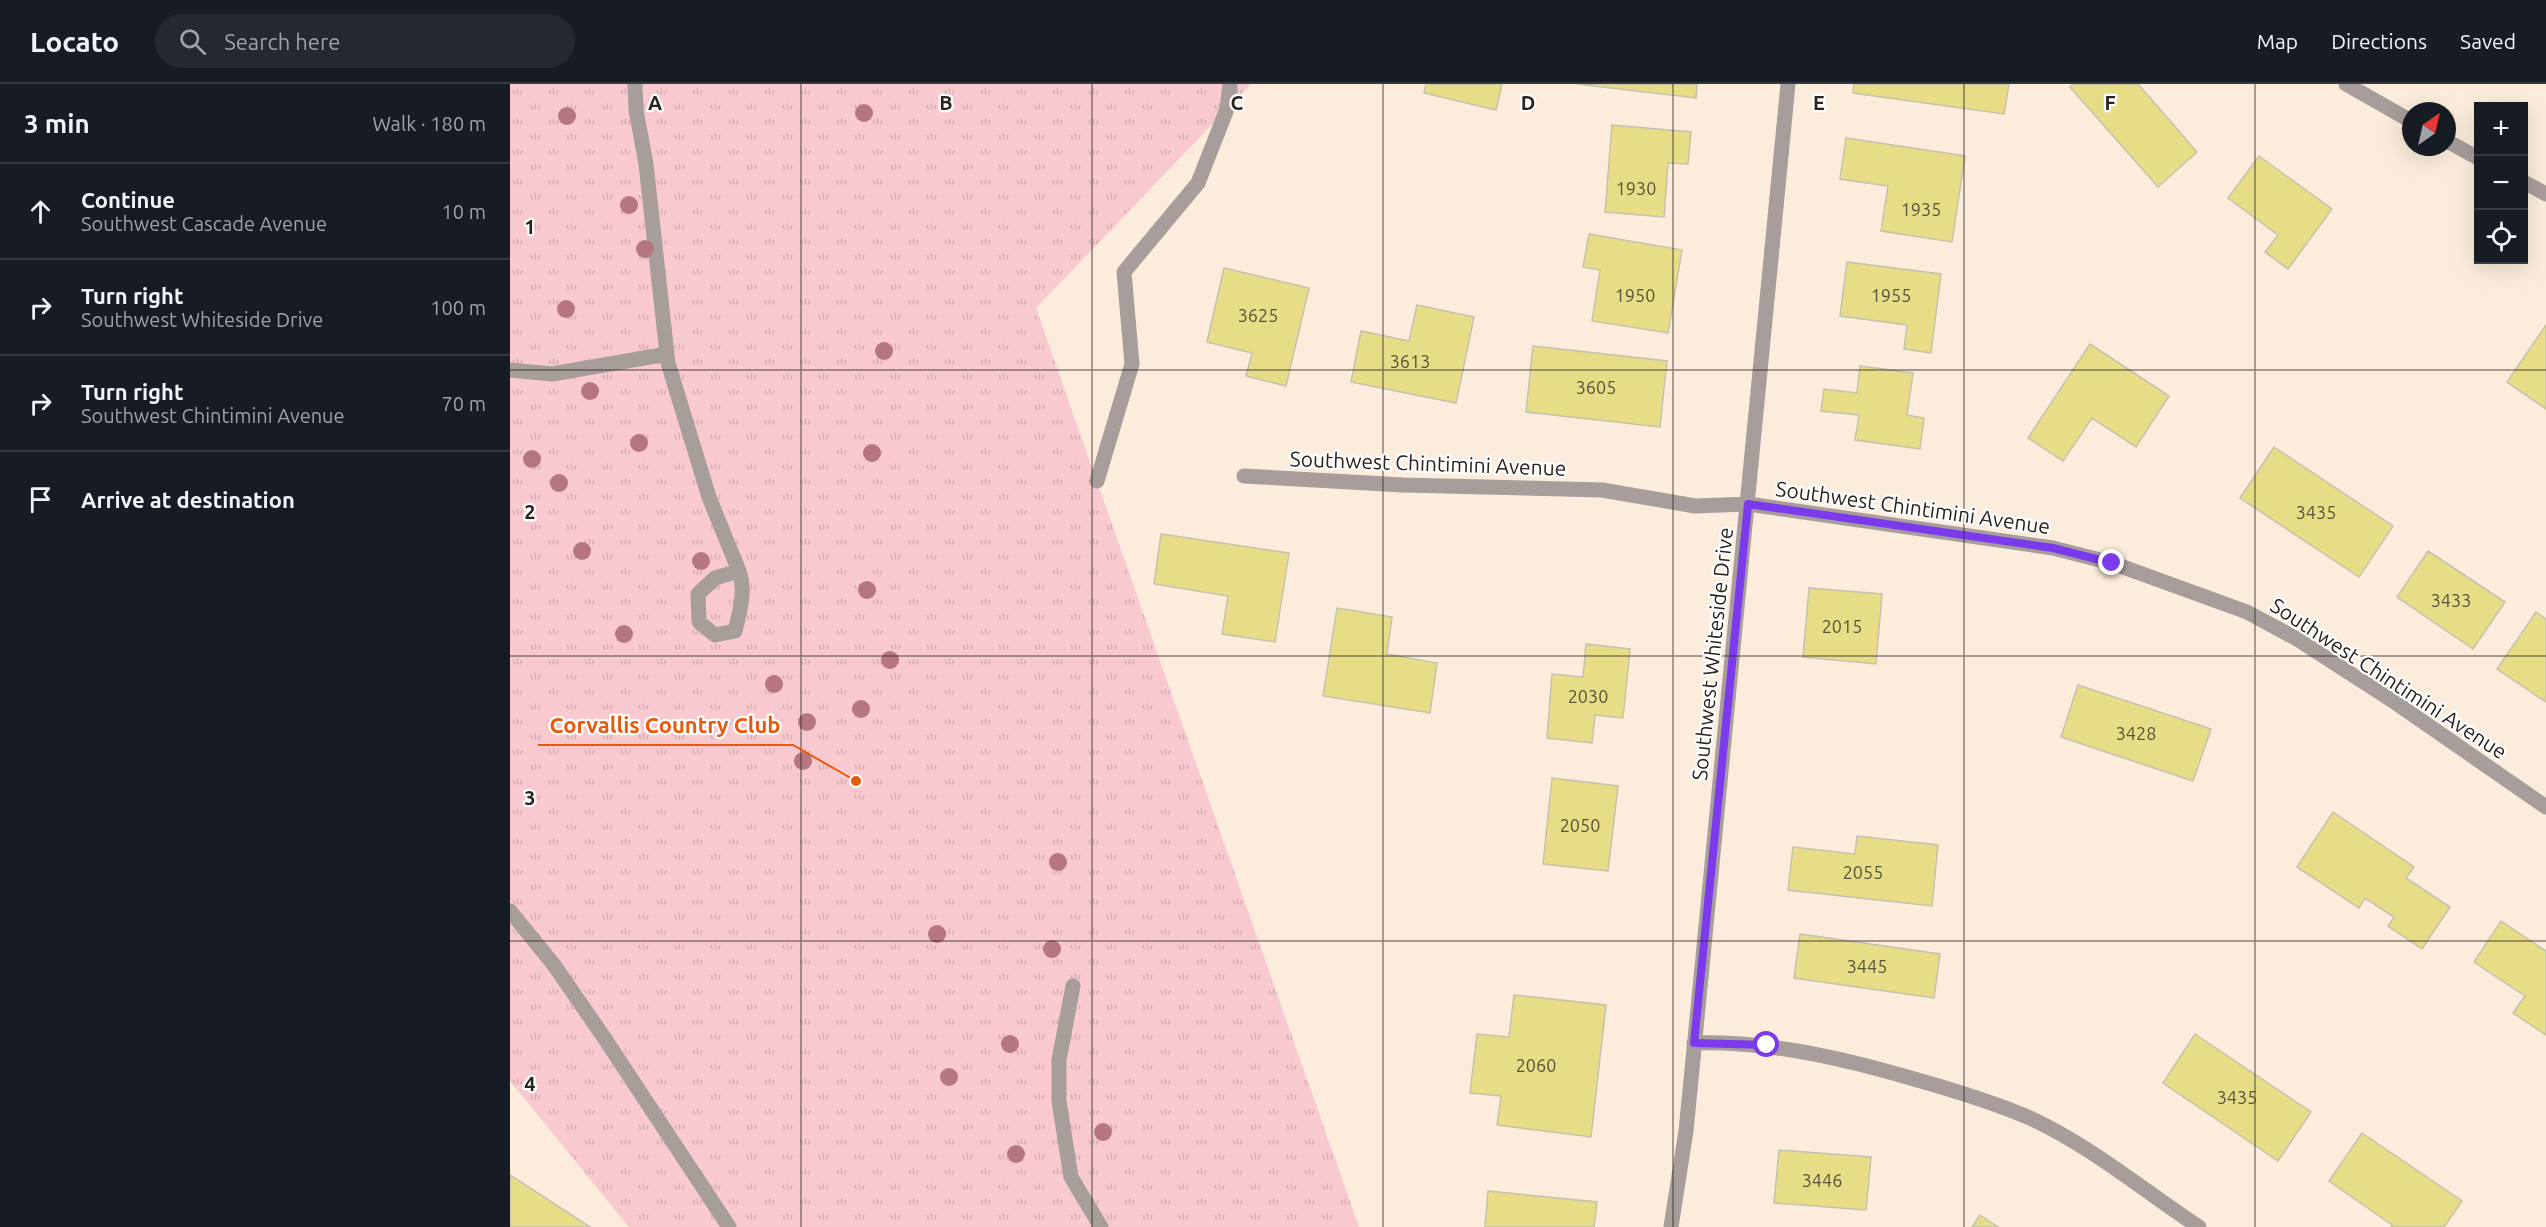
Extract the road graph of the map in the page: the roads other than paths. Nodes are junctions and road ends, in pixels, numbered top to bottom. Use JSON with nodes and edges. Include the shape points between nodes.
{"nodes":[{"id":1,"x":635,"y":84,"type":"edge"},
{"id":2,"x":1230,"y":84,"type":"edge"},
{"id":3,"x":1788,"y":84,"type":"edge"},
{"id":4,"x":2346,"y":84,"type":"edge"},
{"id":5,"x":2402,"y":117,"type":"edge"},
{"id":6,"x":2456,"y":146,"type":"edge"},
{"id":7,"x":2474,"y":156,"type":"edge"},
{"id":8,"x":2528,"y":185,"type":"edge"},
{"id":9,"x":2546,"y":194,"type":"edge"},
{"id":10,"x":667,"y":354,"type":"junction"},
{"id":11,"x":510,"y":370,"type":"edge"},
{"id":12,"x":1244,"y":476,"type":"dead end"},
{"id":13,"x":1097,"y":481,"type":"dead end"},
{"id":14,"x":1748,"y":504,"type":"junction"},
{"id":15,"x":739,"y":571,"type":"dead end"},
{"id":16,"x":2546,"y":807,"type":"edge"},
{"id":17,"x":510,"y":911,"type":"edge"},
{"id":18,"x":1073,"y":986,"type":"dead end"},
{"id":19,"x":1694,"y":1043,"type":"junction"},
{"id":20,"x":729,"y":1227,"type":"edge"},
{"id":21,"x":1101,"y":1227,"type":"edge"},
{"id":22,"x":1671,"y":1227,"type":"edge"},
{"id":23,"x":2199,"y":1227,"type":"edge"}],
"edges":[{"from":1,"to":10,"type":"street"},
{"from":2,"to":13,"type":"street","via":[[1227,109],[1198,183],[1124,272],[1132,364]]},
{"from":3,"to":14,"type":"street","name":"Southwest Whiteside Drive"},
{"from":4,"to":5,"type":"street"},
{"from":6,"to":7,"type":"street"},
{"from":8,"to":9,"type":"street"},
{"from":10,"to":11,"type":"street","via":[[552,374]]},
{"from":10,"to":15,"type":"street","via":[[709,497]]},
{"from":12,"to":14,"type":"street","name":"Southwest Chintimini Avenue","via":[[1602,490],[1695,506]]},
{"from":14,"to":16,"type":"street","name":"Southwest Chintimini Avenue","via":[[2053,548],[2170,582],[2247,612],[2297,639]]},
{"from":14,"to":19,"type":"street","name":"Southwest Whiteside Drive"},
{"from":17,"to":20,"type":"street","via":[[554,965]]},
{"from":18,"to":21,"type":"street","via":[[1059,1060],[1059,1101],[1071,1177]]},
{"from":19,"to":22,"type":"street","name":"Southwest Whiteside Drive"},
{"from":19,"to":23,"type":"street","via":[[1767,1045],[1862,1064],[1957,1091],[2031,1119],[2079,1145]]}]}
